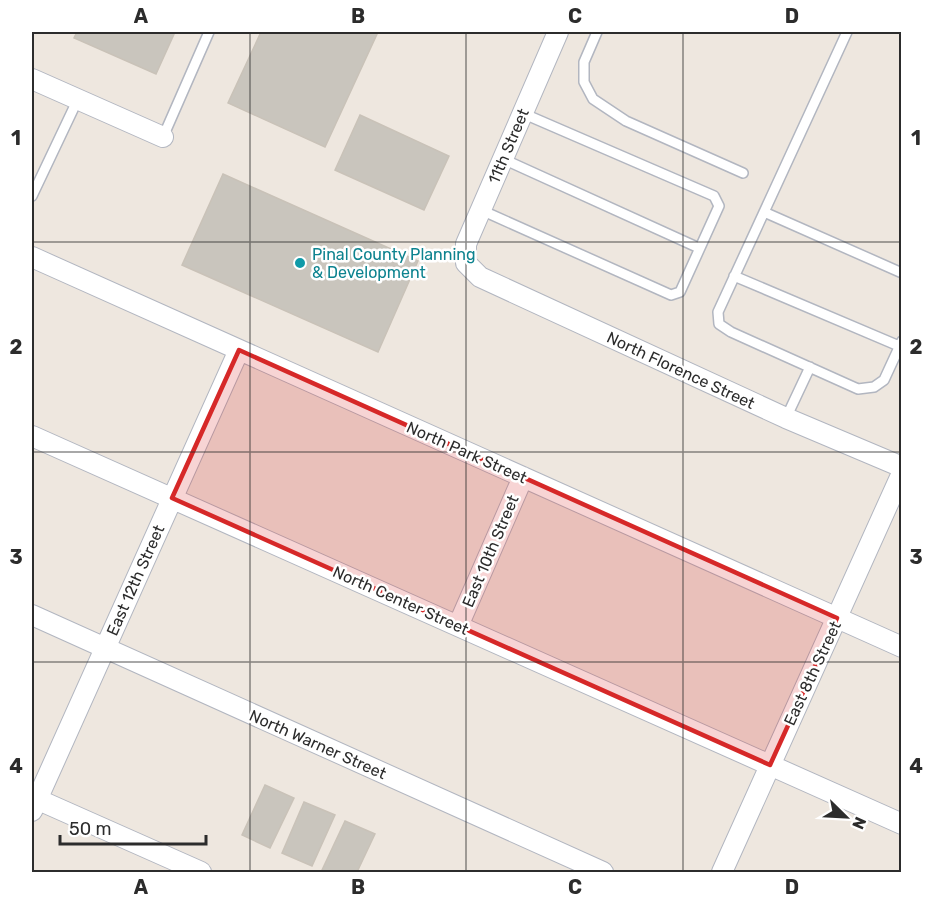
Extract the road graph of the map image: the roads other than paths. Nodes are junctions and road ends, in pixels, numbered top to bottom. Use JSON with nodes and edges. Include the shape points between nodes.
{"nodes":[{"id":1,"x":209,"y":32,"type":"edge"},
{"id":2,"x":558,"y":32,"type":"edge"},
{"id":3,"x":597,"y":32,"type":"edge"},
{"id":4,"x":847,"y":32,"type":"edge"},
{"id":5,"x":32,"y":79,"type":"edge"},
{"id":6,"x":78,"y":99,"type":"junction"},
{"id":7,"x":522,"y":113,"type":"junction"},
{"id":8,"x":162,"y":137,"type":"joint"},
{"id":9,"x":503,"y":159,"type":"junction"},
{"id":10,"x":743,"y":173,"type":"dead end"},
{"id":11,"x":32,"y":196,"type":"edge"},
{"id":12,"x":480,"y":209,"type":"junction"},
{"id":13,"x":764,"y":212,"type":"junction"},
{"id":14,"x":699,"y":248,"type":"junction"},
{"id":15,"x":32,"y":257,"type":"edge"},
{"id":16,"x":466,"y":263,"type":"joint"},
{"id":17,"x":902,"y":273,"type":"edge"},
{"id":18,"x":734,"y":276,"type":"junction"},
{"id":19,"x":900,"y":343,"type":"edge"},
{"id":20,"x":238,"y":350,"type":"junction"},
{"id":21,"x":810,"y":367,"type":"junction"},
{"id":22,"x":786,"y":418,"type":"junction"},
{"id":23,"x":32,"y":436,"type":"edge"},
{"id":24,"x":902,"y":467,"type":"edge"},
{"id":25,"x":902,"y":473,"type":"edge"},
{"id":26,"x":523,"y":477,"type":"junction"},
{"id":27,"x":172,"y":498,"type":"junction"},
{"id":28,"x":32,"y":615,"type":"edge"},
{"id":29,"x":837,"y":618,"type":"junction"},
{"id":30,"x":458,"y":626,"type":"junction"},
{"id":31,"x":902,"y":647,"type":"edge"},
{"id":32,"x":105,"y":648,"type":"junction"},
{"id":33,"x":770,"y":765,"type":"junction"},
{"id":34,"x":33,"y":802,"type":"edge"},
{"id":35,"x":902,"y":824,"type":"edge"},
{"id":36,"x":201,"y":873,"type":"edge"},
{"id":37,"x":603,"y":873,"type":"edge"},
{"id":38,"x":722,"y":873,"type":"edge"}],
"edges":[{"from":1,"to":8,"type":"lane"},
{"from":2,"to":7,"type":"street","name":"11th Street"},
{"from":3,"to":10,"type":"lane","via":[[584,62],[584,82],[593,99],[626,121]]},
{"from":4,"to":13,"type":"lane"},
{"from":5,"to":6,"type":"street"},
{"from":6,"to":8,"type":"street"},
{"from":6,"to":11,"type":"lane"},
{"from":7,"to":9,"type":"street","name":"11th Street"},
{"from":7,"to":14,"type":"lane","via":[[714,196],[718,206]]},
{"from":9,"to":12,"type":"street","name":"11th Street"},
{"from":9,"to":14,"type":"lane"},
{"from":12,"to":14,"type":"lane","via":[[671,295],[680,292]]},
{"from":12,"to":16,"type":"street","name":"11th Street","via":[[466,244]]},
{"from":13,"to":17,"type":"lane"},
{"from":13,"to":18,"type":"lane"},
{"from":15,"to":20,"type":"street","name":"North Park Street"},
{"from":16,"to":22,"type":"street","name":"North Florence Street","via":[[480,277]]},
{"from":18,"to":19,"type":"lane"},
{"from":18,"to":21,"type":"lane","via":[[718,312],[719,324]]},
{"from":19,"to":21,"type":"lane","via":[[884,380],[874,387],[858,389]]},
{"from":20,"to":26,"type":"street","name":"North Park Street"},
{"from":20,"to":27,"type":"street","name":"East 12th Street"},
{"from":21,"to":22,"type":"lane"},
{"from":22,"to":24,"type":"street","name":"North Florence Street"},
{"from":23,"to":27,"type":"street","name":"North Center Street"},
{"from":25,"to":29,"type":"street","name":"East 8th Street"},
{"from":26,"to":29,"type":"street","name":"North Park Street"},
{"from":26,"to":30,"type":"street","name":"East 10th Street"},
{"from":27,"to":30,"type":"street","name":"North Center Street"},
{"from":27,"to":32,"type":"street","name":"East 12th Street"},
{"from":28,"to":32,"type":"street","name":"North Warner Street"},
{"from":29,"to":31,"type":"street","name":"North Park Street"},
{"from":29,"to":33,"type":"street","name":"East 8th Street"},
{"from":30,"to":33,"type":"street","name":"North Center Street"},
{"from":32,"to":34,"type":"street","name":"East 12th Street"},
{"from":32,"to":37,"type":"street","name":"North Warner Street"},
{"from":33,"to":35,"type":"street","name":"North Center Street"},
{"from":33,"to":38,"type":"street","name":"East 8th Street"},
{"from":34,"to":36,"type":"street"}]}
